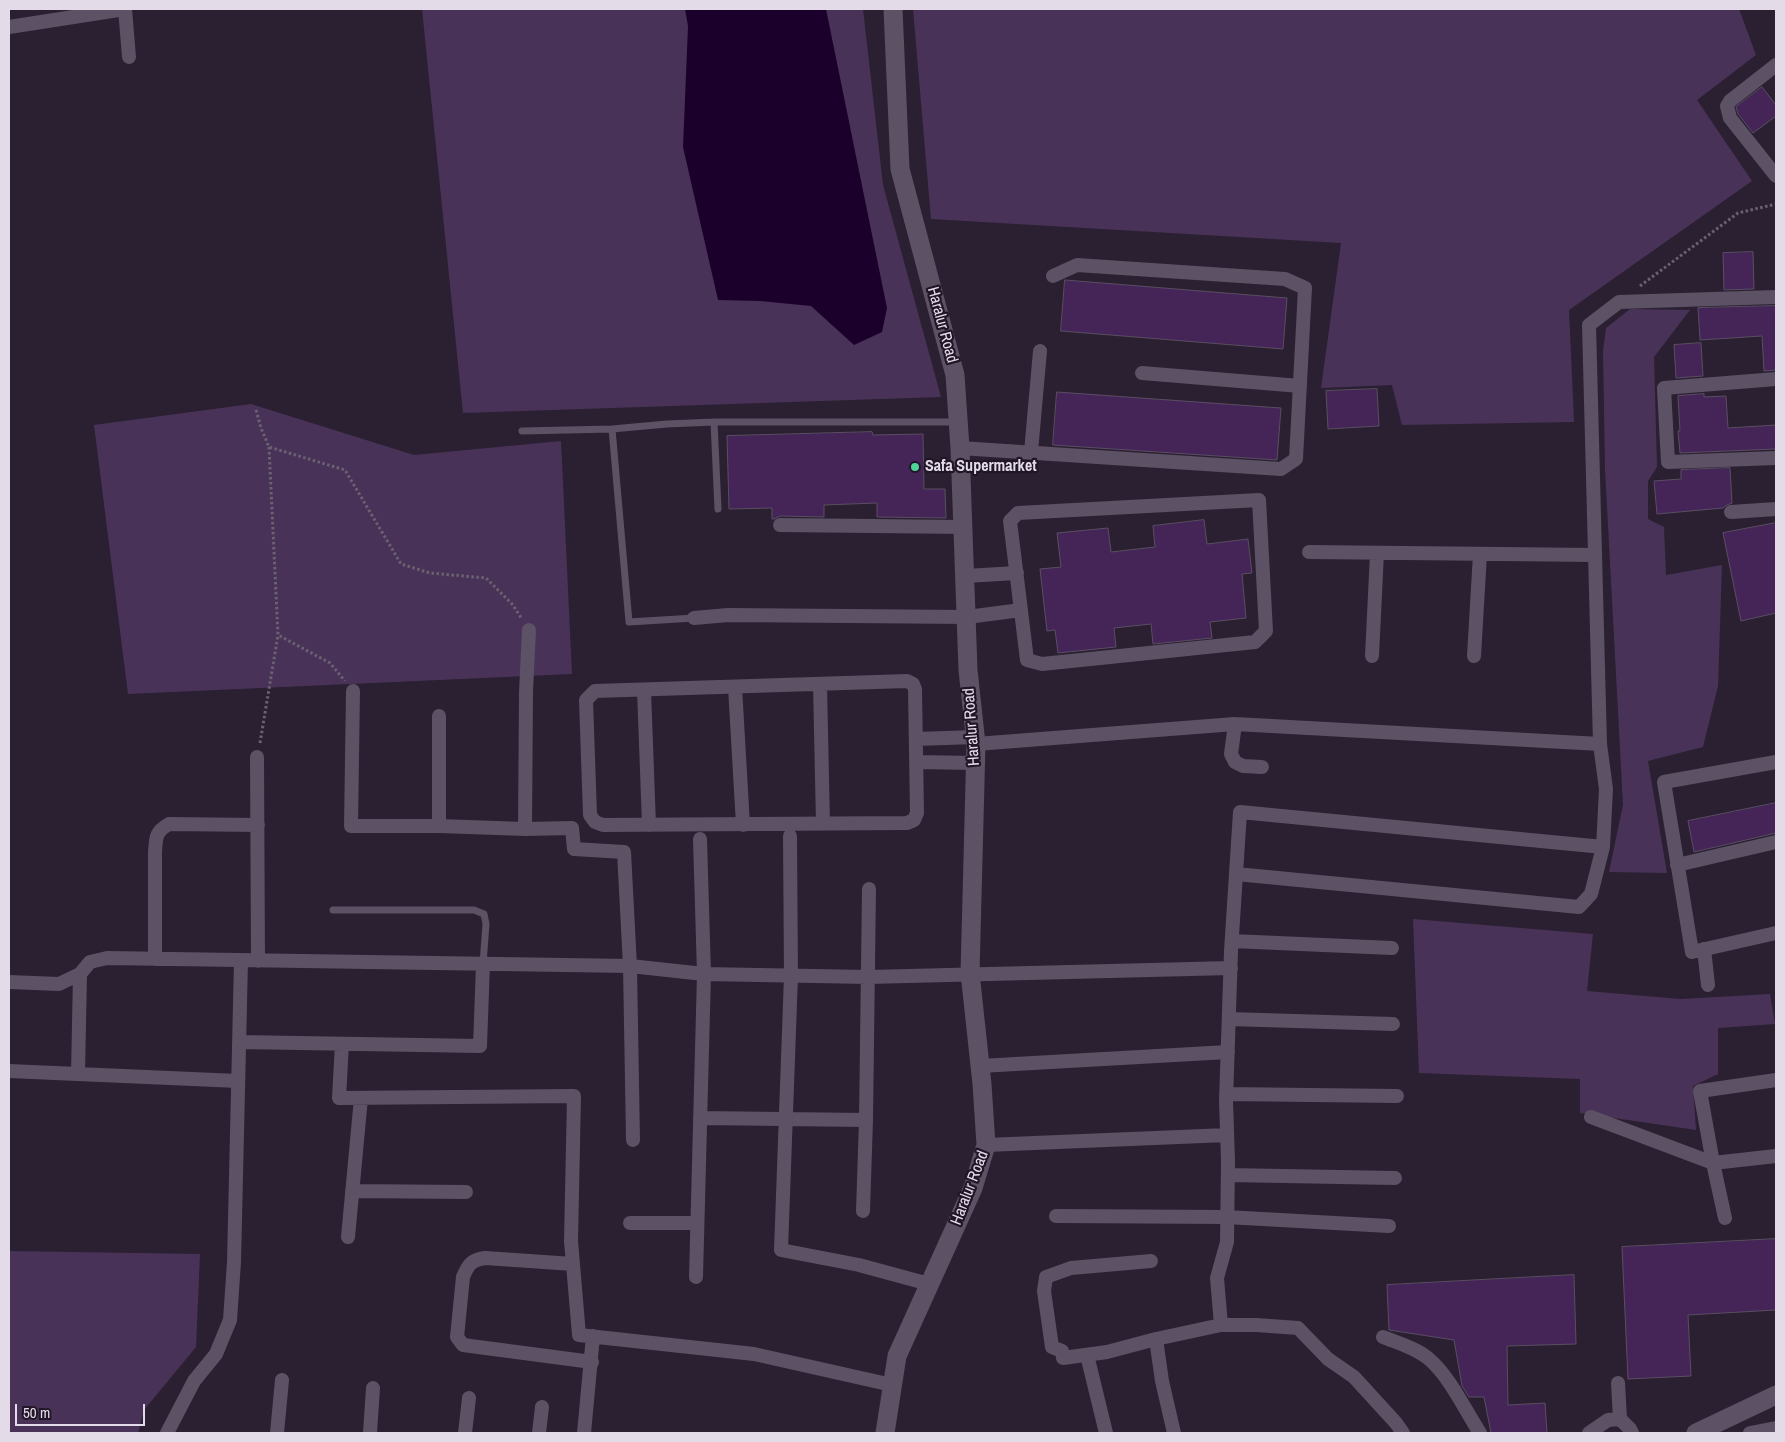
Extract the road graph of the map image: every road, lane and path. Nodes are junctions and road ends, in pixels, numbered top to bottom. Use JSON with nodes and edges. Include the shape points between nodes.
{"nodes":[{"id":1,"x":125,"y":9,"type":"edge"},
{"id":2,"x":893,"y":9,"type":"edge"},
{"id":3,"x":9,"y":27,"type":"edge"},
{"id":4,"x":129,"y":57,"type":"dead end"},
{"id":5,"x":1776,"y":65,"type":"edge"},
{"id":6,"x":1776,"y":176,"type":"edge"},
{"id":7,"x":1776,"y":204,"type":"edge"},
{"id":8,"x":1053,"y":276,"type":"dead end"},
{"id":9,"x":1776,"y":297,"type":"edge"},
{"id":10,"x":1619,"y":302,"type":"junction"},
{"id":11,"x":1040,"y":351,"type":"dead end"},
{"id":12,"x":1142,"y":373,"type":"dead end"},
{"id":13,"x":1776,"y":379,"type":"edge"},
{"id":14,"x":1300,"y":386,"type":"junction"},
{"id":15,"x":256,"y":410,"type":"dead end"},
{"id":16,"x":714,"y":422,"type":"junction"},
{"id":17,"x":958,"y":422,"type":"junction"},
{"id":18,"x":612,"y":429,"type":"junction"},
{"id":19,"x":522,"y":431,"type":"dead end"},
{"id":20,"x":269,"y":446,"type":"junction"},
{"id":21,"x":960,"y":448,"type":"junction"},
{"id":22,"x":1031,"y":452,"type":"junction"},
{"id":23,"x":1776,"y":458,"type":"edge"},
{"id":24,"x":718,"y":509,"type":"dead end"},
{"id":25,"x":1776,"y":509,"type":"edge"},
{"id":26,"x":1731,"y":512,"type":"dead end"},
{"id":27,"x":780,"y":525,"type":"dead end"},
{"id":28,"x":963,"y":528,"type":"junction"},
{"id":29,"x":1309,"y":552,"type":"dead end"},
{"id":30,"x":1378,"y":553,"type":"junction"},
{"id":31,"x":1480,"y":554,"type":"junction"},
{"id":32,"x":1595,"y":555,"type":"junction"},
{"id":33,"x":1017,"y":573,"type":"junction"},
{"id":34,"x":965,"y":576,"type":"junction"},
{"id":35,"x":1021,"y":610,"type":"junction"},
{"id":36,"x":966,"y":616,"type":"junction"},
{"id":37,"x":694,"y":618,"type":"joint"},
{"id":38,"x":529,"y":630,"type":"joint"},
{"id":39,"x":278,"y":635,"type":"junction"},
{"id":40,"x":1372,"y":656,"type":"dead end"},
{"id":41,"x":1474,"y":656,"type":"dead end"},
{"id":42,"x":820,"y":684,"type":"junction"},
{"id":43,"x":735,"y":686,"type":"junction"},
{"id":44,"x":644,"y":690,"type":"junction"},
{"id":45,"x":353,"y":691,"type":"joint"},
{"id":46,"x":439,"y":716,"type":"dead end"},
{"id":47,"x":1235,"y":724,"type":"junction"},
{"id":48,"x":916,"y":739,"type":"junction"},
{"id":49,"x":976,"y":741,"type":"junction"},
{"id":50,"x":1600,"y":744,"type":"junction"},
{"id":51,"x":258,"y":757,"type":"joint"},
{"id":52,"x":916,"y":762,"type":"junction"},
{"id":53,"x":1776,"y":762,"type":"edge"},
{"id":54,"x":976,"y":763,"type":"junction"},
{"id":55,"x":1262,"y":767,"type":"dead end"},
{"id":56,"x":743,"y":824,"type":"junction"},
{"id":57,"x":823,"y":824,"type":"junction"},
{"id":58,"x":258,"y":825,"type":"junction"},
{"id":59,"x":649,"y":825,"type":"junction"},
{"id":60,"x":439,"y":826,"type":"junction"},
{"id":61,"x":525,"y":829,"type":"junction"},
{"id":62,"x":790,"y":836,"type":"dead end"},
{"id":63,"x":700,"y":839,"type":"dead end"},
{"id":64,"x":1776,"y":842,"type":"edge"},
{"id":65,"x":1604,"y":847,"type":"junction"},
{"id":66,"x":1677,"y":865,"type":"junction"},
{"id":67,"x":1236,"y":874,"type":"junction"},
{"id":68,"x":869,"y":889,"type":"dead end"},
{"id":69,"x":333,"y":910,"type":"dead end"},
{"id":70,"x":1776,"y":932,"type":"edge"},
{"id":71,"x":1232,"y":941,"type":"junction"},
{"id":72,"x":1392,"y":948,"type":"dead end"},
{"id":73,"x":1704,"y":949,"type":"junction"},
{"id":74,"x":155,"y":959,"type":"junction"},
{"id":75,"x":241,"y":961,"type":"junction"},
{"id":76,"x":258,"y":961,"type":"junction"},
{"id":77,"x":483,"y":964,"type":"junction"},
{"id":78,"x":630,"y":966,"type":"junction"},
{"id":79,"x":1231,"y":968,"type":"junction"},
{"id":80,"x":970,"y":973,"type":"junction"},
{"id":81,"x":80,"y":974,"type":"junction"},
{"id":82,"x":704,"y":974,"type":"junction"},
{"id":83,"x":791,"y":976,"type":"junction"},
{"id":84,"x":868,"y":977,"type":"junction"},
{"id":85,"x":9,"y":982,"type":"edge"},
{"id":86,"x":1708,"y":984,"type":"dead end"},
{"id":87,"x":1229,"y":1019,"type":"junction"},
{"id":88,"x":1393,"y":1024,"type":"dead end"},
{"id":89,"x":239,"y":1042,"type":"junction"},
{"id":90,"x":342,"y":1044,"type":"junction"},
{"id":91,"x":1228,"y":1052,"type":"junction"},
{"id":92,"x":980,"y":1066,"type":"junction"},
{"id":93,"x":9,"y":1071,"type":"edge"},
{"id":94,"x":78,"y":1074,"type":"junction"},
{"id":95,"x":1776,"y":1080,"type":"edge"},
{"id":96,"x":238,"y":1081,"type":"junction"},
{"id":97,"x":1226,"y":1094,"type":"junction"},
{"id":98,"x":1397,"y":1096,"type":"dead end"},
{"id":99,"x":361,"y":1098,"type":"junction"},
{"id":100,"x":700,"y":1118,"type":"junction"},
{"id":101,"x":786,"y":1118,"type":"junction"},
{"id":102,"x":1591,"y":1118,"type":"dead end"},
{"id":103,"x":866,"y":1120,"type":"junction"},
{"id":104,"x":1227,"y":1135,"type":"junction"},
{"id":105,"x":633,"y":1140,"type":"dead end"},
{"id":106,"x":986,"y":1145,"type":"junction"},
{"id":107,"x":1776,"y":1156,"type":"edge"},
{"id":108,"x":1713,"y":1163,"type":"junction"},
{"id":109,"x":1228,"y":1175,"type":"junction"},
{"id":110,"x":1395,"y":1178,"type":"dead end"},
{"id":111,"x":352,"y":1191,"type":"junction"},
{"id":112,"x":466,"y":1192,"type":"dead end"},
{"id":113,"x":863,"y":1211,"type":"dead end"},
{"id":114,"x":1056,"y":1216,"type":"dead end"},
{"id":115,"x":1226,"y":1217,"type":"junction"},
{"id":116,"x":1725,"y":1218,"type":"dead end"},
{"id":117,"x":630,"y":1223,"type":"dead end"},
{"id":118,"x":697,"y":1223,"type":"junction"},
{"id":119,"x":1389,"y":1226,"type":"dead end"},
{"id":120,"x":348,"y":1237,"type":"dead end"},
{"id":121,"x":1151,"y":1261,"type":"dead end"},
{"id":122,"x":573,"y":1264,"type":"junction"},
{"id":123,"x":696,"y":1276,"type":"dead end"},
{"id":124,"x":929,"y":1284,"type":"junction"},
{"id":125,"x":1221,"y":1325,"type":"junction"},
{"id":126,"x":594,"y":1336,"type":"junction"},
{"id":127,"x":1383,"y":1337,"type":"dead end"},
{"id":128,"x":1156,"y":1339,"type":"junction"},
{"id":129,"x":1087,"y":1354,"type":"junction"},
{"id":130,"x":592,"y":1362,"type":"junction"},
{"id":131,"x":282,"y":1380,"type":"dead end"},
{"id":132,"x":1618,"y":1384,"type":"dead end"},
{"id":133,"x":892,"y":1385,"type":"junction"},
{"id":134,"x":373,"y":1388,"type":"dead end"},
{"id":135,"x":1776,"y":1394,"type":"edge"},
{"id":136,"x":469,"y":1398,"type":"dead end"},
{"id":137,"x":542,"y":1407,"type":"dead end"},
{"id":138,"x":1620,"y":1419,"type":"junction"},
{"id":139,"x":1723,"y":1427,"type":"edge"},
{"id":140,"x":1776,"y":1428,"type":"edge"},
{"id":141,"x":166,"y":1433,"type":"edge"},
{"id":142,"x":277,"y":1433,"type":"edge"},
{"id":143,"x":370,"y":1433,"type":"edge"},
{"id":144,"x":465,"y":1433,"type":"edge"},
{"id":145,"x":540,"y":1433,"type":"edge"},
{"id":146,"x":584,"y":1433,"type":"edge"},
{"id":147,"x":885,"y":1433,"type":"edge"},
{"id":148,"x":1106,"y":1433,"type":"edge"},
{"id":149,"x":1174,"y":1433,"type":"edge"},
{"id":150,"x":1403,"y":1433,"type":"edge"},
{"id":151,"x":1480,"y":1433,"type":"edge"},
{"id":152,"x":1589,"y":1433,"type":"edge"},
{"id":153,"x":1632,"y":1433,"type":"edge"},
{"id":154,"x":1696,"y":1433,"type":"edge"},
{"id":155,"x":1750,"y":1433,"type":"edge"}],
"edges":[{"from":1,"to":3,"type":"street"},
{"from":1,"to":4,"type":"street"},
{"from":2,"to":17,"type":"street","name":"Haralur Road","via":[[900,169],[955,375]]},
{"from":5,"to":6,"type":"street","via":[[1727,106],[1730,118]]},
{"from":7,"to":10,"type":"path","via":[[1738,213]]},
{"from":8,"to":14,"type":"street","via":[[1077,265],[1292,282],[1305,288]]},
{"from":9,"to":10,"type":"street"},
{"from":10,"to":32,"type":"street","via":[[1589,325]]},
{"from":11,"to":22,"type":"street"},
{"from":12,"to":14,"type":"street"},
{"from":13,"to":23,"type":"street","via":[[1664,388],[1668,462]]},
{"from":14,"to":22,"type":"street","via":[[1296,460],[1281,469]]},
{"from":15,"to":20,"type":"path"},
{"from":16,"to":17,"type":"lane"},
{"from":16,"to":18,"type":"lane"},
{"from":16,"to":24,"type":"lane"},
{"from":17,"to":21,"type":"street","name":"Haralur Road"},
{"from":18,"to":19,"type":"lane"},
{"from":18,"to":37,"type":"lane","via":[[629,622]]},
{"from":20,"to":38,"type":"path","via":[[345,470],[401,564],[430,573],[486,578],[512,604]]},
{"from":20,"to":39,"type":"path"},
{"from":21,"to":22,"type":"street"},
{"from":21,"to":28,"type":"street","name":"Haralur Road"},
{"from":25,"to":26,"type":"street"},
{"from":27,"to":28,"type":"street"},
{"from":28,"to":34,"type":"street","name":"Haralur Road"},
{"from":29,"to":30,"type":"street"},
{"from":30,"to":31,"type":"street"},
{"from":30,"to":40,"type":"street"},
{"from":31,"to":32,"type":"street"},
{"from":31,"to":41,"type":"street"},
{"from":32,"to":50,"type":"street"},
{"from":33,"to":34,"type":"street"},
{"from":33,"to":35,"type":"street"},
{"from":33,"to":35,"type":"street","via":[[1010,521],[1018,513],[1259,500],[1266,631],[1255,642],[1042,664],[1027,660]]},
{"from":34,"to":36,"type":"street","name":"Haralur Road"},
{"from":35,"to":36,"type":"street"},
{"from":36,"to":37,"type":"street","via":[[728,615]]},
{"from":36,"to":49,"type":"street","name":"Haralur Road"},
{"from":38,"to":61,"type":"street"},
{"from":39,"to":45,"type":"path","via":[[330,663]]},
{"from":39,"to":51,"type":"path"},
{"from":42,"to":43,"type":"street"},
{"from":42,"to":48,"type":"street","via":[[907,681],[913,684]]},
{"from":42,"to":57,"type":"street"},
{"from":43,"to":44,"type":"street"},
{"from":43,"to":56,"type":"street"},
{"from":44,"to":59,"type":"street"},
{"from":44,"to":59,"type":"street","via":[[595,691],[586,700],[590,815],[603,825]]},
{"from":45,"to":60,"type":"street","via":[[351,826]]},
{"from":46,"to":60,"type":"street"},
{"from":47,"to":49,"type":"street"},
{"from":47,"to":50,"type":"street"},
{"from":47,"to":55,"type":"street","via":[[1231,754],[1235,762]]},
{"from":48,"to":49,"type":"street"},
{"from":48,"to":52,"type":"street"},
{"from":49,"to":54,"type":"street","name":"Haralur Road"},
{"from":50,"to":65,"type":"street","via":[[1606,788]]},
{"from":51,"to":58,"type":"street"},
{"from":52,"to":54,"type":"street"},
{"from":52,"to":57,"type":"street","via":[[917,813],[914,820],[907,823]]},
{"from":53,"to":66,"type":"street","via":[[1664,782]]},
{"from":54,"to":80,"type":"street","name":"Haralur Road"},
{"from":56,"to":57,"type":"street"},
{"from":56,"to":59,"type":"street"},
{"from":58,"to":74,"type":"street","via":[[169,824],[162,828],[157,836],[155,853]]},
{"from":58,"to":76,"type":"street"},
{"from":60,"to":61,"type":"street"},
{"from":61,"to":78,"type":"street","via":[[572,828],[574,849],[624,852]]},
{"from":62,"to":83,"type":"street"},
{"from":63,"to":82,"type":"street"},
{"from":64,"to":66,"type":"street"},
{"from":65,"to":67,"type":"street","via":[[1591,894],[1579,907]]},
{"from":65,"to":67,"type":"street","via":[[1240,812]]},
{"from":66,"to":73,"type":"street","via":[[1692,952]]},
{"from":67,"to":71,"type":"street"},
{"from":68,"to":84,"type":"street"},
{"from":69,"to":77,"type":"lane","via":[[474,910],[484,914],[486,924]]},
{"from":70,"to":73,"type":"street"},
{"from":71,"to":72,"type":"street"},
{"from":71,"to":79,"type":"street"},
{"from":73,"to":86,"type":"street"},
{"from":74,"to":75,"type":"street"},
{"from":74,"to":81,"type":"street","via":[[107,958],[90,962]]},
{"from":75,"to":76,"type":"street"},
{"from":75,"to":89,"type":"street"},
{"from":76,"to":77,"type":"street"},
{"from":77,"to":78,"type":"street"},
{"from":77,"to":90,"type":"street","via":[[480,1046]]},
{"from":78,"to":82,"type":"street"},
{"from":78,"to":105,"type":"street"},
{"from":79,"to":80,"type":"street"},
{"from":79,"to":87,"type":"street"},
{"from":80,"to":84,"type":"street"},
{"from":80,"to":92,"type":"street","name":"Haralur Road"},
{"from":81,"to":85,"type":"street","via":[[59,984]]},
{"from":81,"to":94,"type":"street"},
{"from":82,"to":83,"type":"street"},
{"from":82,"to":100,"type":"street"},
{"from":83,"to":84,"type":"street"},
{"from":83,"to":101,"type":"street"},
{"from":84,"to":103,"type":"street"},
{"from":87,"to":88,"type":"street"},
{"from":87,"to":91,"type":"street"},
{"from":89,"to":90,"type":"street"},
{"from":89,"to":96,"type":"street"},
{"from":90,"to":99,"type":"street","via":[[338,1098]]},
{"from":91,"to":92,"type":"street"},
{"from":91,"to":97,"type":"street"},
{"from":92,"to":106,"type":"street","name":"Haralur Road"},
{"from":93,"to":94,"type":"street"},
{"from":94,"to":96,"type":"street"},
{"from":95,"to":108,"type":"street","via":[[1700,1091]]},
{"from":96,"to":141,"type":"street","via":[[230,1320],[216,1354],[194,1381]]},
{"from":97,"to":98,"type":"street"},
{"from":97,"to":104,"type":"street"},
{"from":99,"to":111,"type":"street"},
{"from":99,"to":122,"type":"street","via":[[574,1096]]},
{"from":100,"to":101,"type":"street"},
{"from":100,"to":118,"type":"street"},
{"from":101,"to":103,"type":"street"},
{"from":101,"to":124,"type":"street","via":[[781,1250],[859,1265]]},
{"from":102,"to":108,"type":"street"},
{"from":103,"to":113,"type":"street"},
{"from":104,"to":106,"type":"street"},
{"from":104,"to":109,"type":"street"},
{"from":106,"to":124,"type":"street","name":"Haralur Road","via":[[973,1188]]},
{"from":107,"to":108,"type":"street"},
{"from":108,"to":116,"type":"street"},
{"from":109,"to":110,"type":"street"},
{"from":109,"to":115,"type":"street"},
{"from":111,"to":112,"type":"street"},
{"from":111,"to":120,"type":"street"},
{"from":114,"to":115,"type":"street"},
{"from":115,"to":119,"type":"street"},
{"from":115,"to":125,"type":"street","via":[[1227,1242],[1217,1278]]},
{"from":117,"to":118,"type":"street"},
{"from":118,"to":123,"type":"street"},
{"from":121,"to":129,"type":"street","via":[[1071,1268],[1046,1277],[1044,1291],[1052,1347],[1062,1350],[1063,1358]]},
{"from":122,"to":126,"type":"street","via":[[579,1335]]},
{"from":122,"to":130,"type":"street","via":[[475,1259],[466,1268],[457,1337],[464,1345]]},
{"from":124,"to":133,"type":"street","name":"Haralur Road","via":[[897,1356]]},
{"from":125,"to":128,"type":"street"},
{"from":125,"to":150,"type":"street","via":[[1298,1328],[1328,1359],[1354,1377]]},
{"from":126,"to":130,"type":"street"},
{"from":126,"to":133,"type":"street","via":[[754,1354]]},
{"from":127,"to":151,"type":"street","via":[[1428,1358],[1444,1375]]},
{"from":128,"to":129,"type":"street"},
{"from":128,"to":149,"type":"street"},
{"from":129,"to":148,"type":"street"},
{"from":130,"to":146,"type":"street"},
{"from":131,"to":142,"type":"street"},
{"from":132,"to":138,"type":"street"},
{"from":133,"to":147,"type":"street","name":"Haralur Road"},
{"from":134,"to":143,"type":"street"},
{"from":135,"to":139,"type":"street"},
{"from":136,"to":144,"type":"street"},
{"from":137,"to":145,"type":"street"},
{"from":138,"to":152,"type":"street","via":[[1608,1420]]},
{"from":138,"to":153,"type":"street"},
{"from":139,"to":154,"type":"street"},
{"from":140,"to":155,"type":"street"}]}
